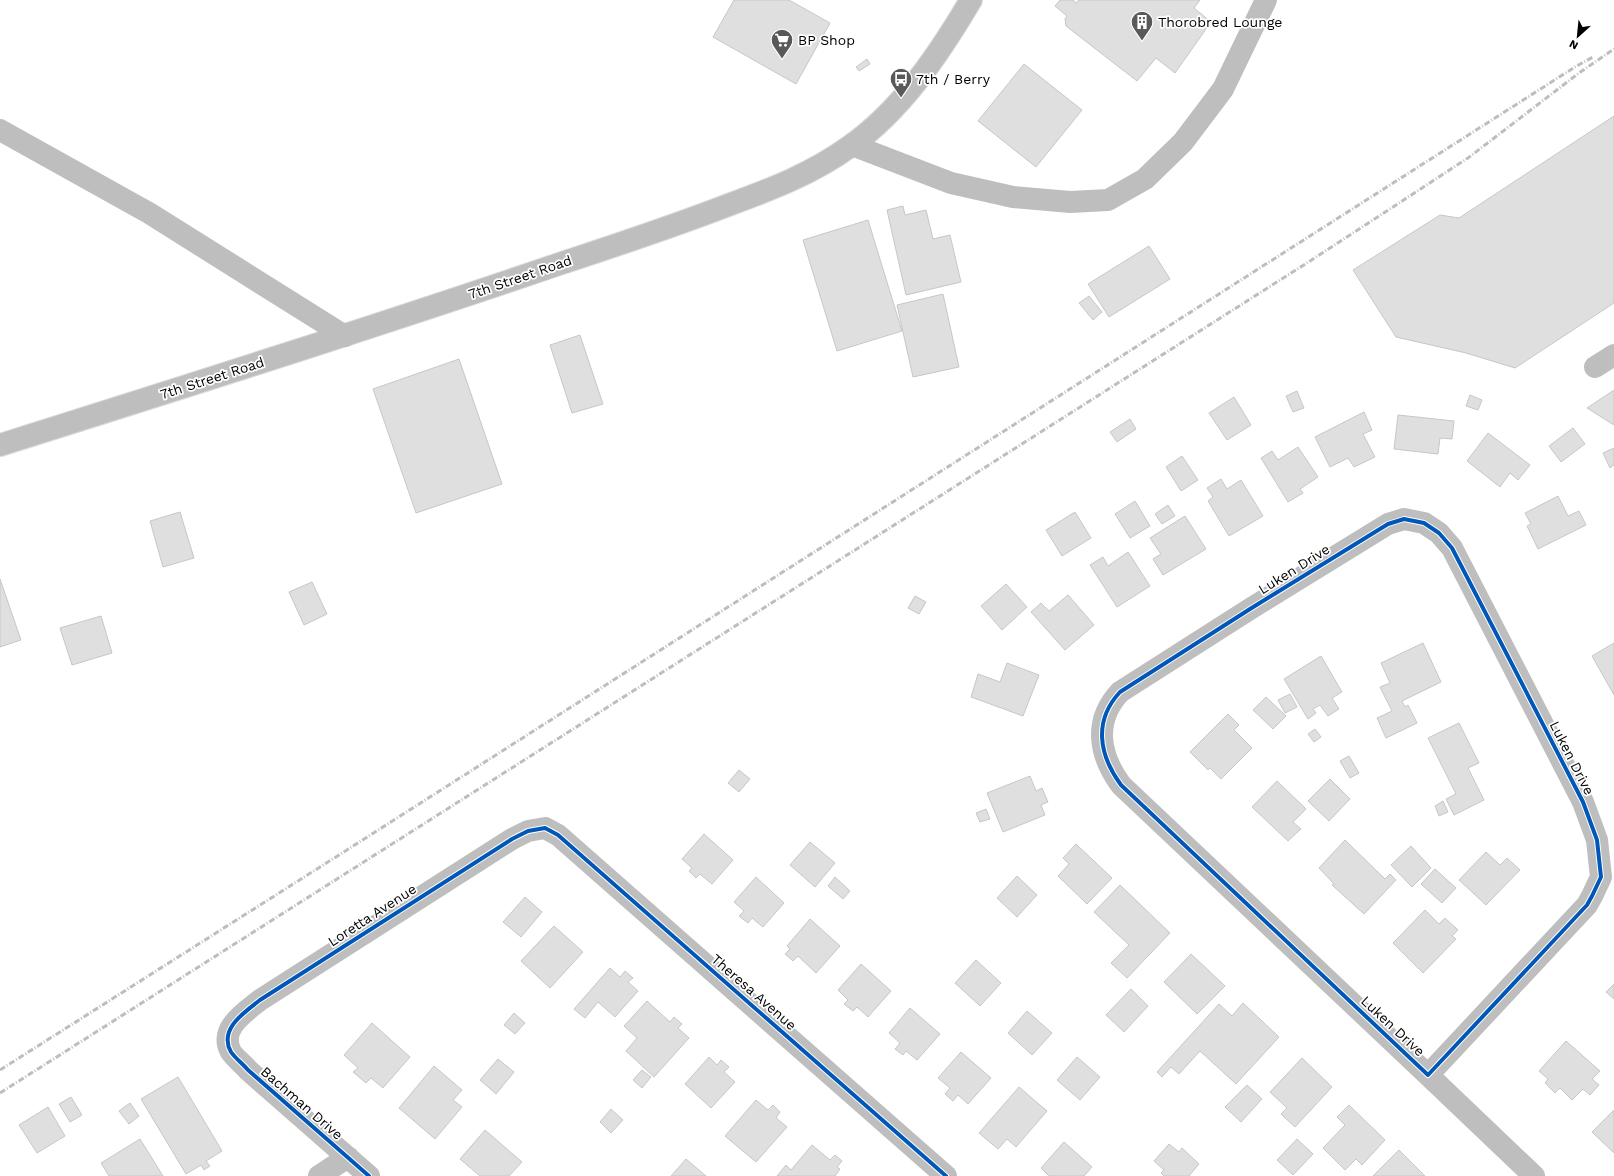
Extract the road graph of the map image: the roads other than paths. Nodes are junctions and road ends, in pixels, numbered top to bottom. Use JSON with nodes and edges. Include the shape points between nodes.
{"nodes":[{"id":1,"x":971,"y":0,"type":"edge"},
{"id":2,"x":1266,"y":0,"type":"edge"},
{"id":3,"x":0,"y":130,"type":"edge"},
{"id":4,"x":852,"y":145,"type":"junction"},
{"id":5,"x":345,"y":336,"type":"junction"},
{"id":6,"x":1614,"y":354,"type":"edge"},
{"id":7,"x":1595,"y":367,"type":"dead end"},
{"id":8,"x":0,"y":445,"type":"edge"},
{"id":9,"x":545,"y":828,"type":"joint"},
{"id":10,"x":228,"y":1041,"type":"joint"},
{"id":11,"x":1428,"y":1075,"type":"junction"},
{"id":12,"x":348,"y":1157,"type":"junction"},
{"id":13,"x":319,"y":1176,"type":"edge"},
{"id":14,"x":369,"y":1176,"type":"edge"},
{"id":15,"x":946,"y":1176,"type":"edge"},
{"id":16,"x":1534,"y":1176,"type":"edge"}],
"edges":[{"from":1,"to":4,"type":"street","name":"7th Street Road","via":[[927,67],[901,99]]},
{"from":2,"to":4,"type":"street","via":[[1223,89],[1183,142],[1145,179],[1108,200],[1070,202],[1014,197],[951,183]]},
{"from":3,"to":5,"type":"street","via":[[149,213]]},
{"from":4,"to":5,"type":"street","name":"7th Street Road","via":[[830,160],[787,182],[685,222]]},
{"from":5,"to":8,"type":"street","name":"7th Street Road"},
{"from":6,"to":7,"type":"street"},
{"from":9,"to":10,"type":"street","name":"Loretta Avenue","via":[[528,831],[512,839],[260,1000],[241,1014],[229,1030]]},
{"from":9,"to":15,"type":"street","name":"Theresa Avenue","via":[[564,840]]},
{"from":10,"to":12,"type":"street","name":"Bachman Drive","via":[[231,1052],[248,1070]]},
{"from":11,"to":11,"type":"street","name":"Luken Drive","via":[[1587,905],[1601,877],[1597,840],[1582,802],[1452,548],[1424,523],[1404,519],[1388,524],[1120,692],[1110,703],[1104,718],[1102,741],[1111,771],[1121,785]]},
{"from":11,"to":16,"type":"street","name":"Luken Drive"},
{"from":12,"to":13,"type":"street"},
{"from":12,"to":14,"type":"street","name":"Bachman Drive"}]}
